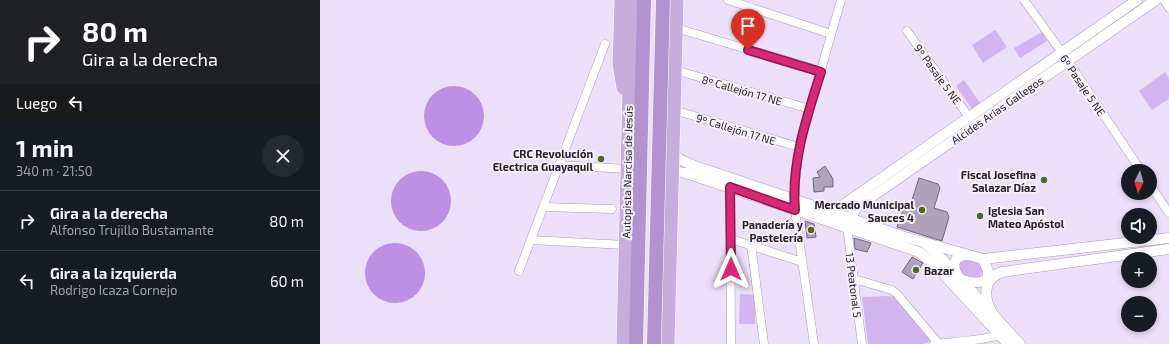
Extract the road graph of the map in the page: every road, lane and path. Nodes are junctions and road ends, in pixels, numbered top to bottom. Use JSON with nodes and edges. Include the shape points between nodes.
{"nodes":[{"id":1,"x":621,"y":0,"type":"edge"},
{"id":2,"x":631,"y":0,"type":"edge"},
{"id":3,"x":644,"y":0,"type":"edge"},
{"id":4,"x":663,"y":0,"type":"edge"},
{"id":5,"x":677,"y":0,"type":"edge"},
{"id":6,"x":728,"y":0,"type":"edge"},
{"id":7,"x":841,"y":0,"type":"edge"},
{"id":8,"x":1024,"y":0,"type":"edge"},
{"id":9,"x":1138,"y":0,"type":"edge"},
{"id":10,"x":1156,"y":0,"type":"edge"},
{"id":11,"x":1164,"y":0,"type":"edge"},
{"id":12,"x":1169,"y":8,"type":"edge"},
{"id":13,"x":676,"y":28,"type":"junction"},
{"id":14,"x":907,"y":31,"type":"dead end"},
{"id":15,"x":832,"y":34,"type":"junction"},
{"id":16,"x":605,"y":44,"type":"dead end"},
{"id":17,"x":1065,"y":57,"type":"junction"},
{"id":18,"x":675,"y":70,"type":"junction"},
{"id":19,"x":821,"y":72,"type":"junction"},
{"id":20,"x":810,"y":109,"type":"junction"},
{"id":21,"x":674,"y":110,"type":"junction"},
{"id":22,"x":969,"y":117,"type":"junction"},
{"id":23,"x":628,"y":122,"type":"junction"},
{"id":24,"x":799,"y":147,"type":"junction"},
{"id":25,"x":672,"y":150,"type":"junction"},
{"id":26,"x":1136,"y":164,"type":"edge"},
{"id":27,"x":559,"y":165,"type":"junction"},
{"id":28,"x":626,"y":169,"type":"junction"},
{"id":29,"x":672,"y":177,"type":"junction"},
{"id":30,"x":730,"y":187,"type":"junction"},
{"id":31,"x":1157,"y":195,"type":"edge"},
{"id":32,"x":795,"y":205,"type":"junction"},
{"id":33,"x":544,"y":206,"type":"junction"},
{"id":34,"x":612,"y":209,"type":"dead end"},
{"id":35,"x":1169,"y":213,"type":"edge"},
{"id":36,"x":836,"y":214,"type":"junction"},
{"id":37,"x":849,"y":223,"type":"junction"},
{"id":38,"x":1169,"y":238,"type":"edge"},
{"id":39,"x":731,"y":239,"type":"junction"},
{"id":40,"x":531,"y":240,"type":"junction"},
{"id":41,"x":920,"y":242,"type":"junction"},
{"id":42,"x":751,"y":244,"type":"junction"},
{"id":43,"x":625,"y":245,"type":"junction"},
{"id":44,"x":1169,"y":249,"type":"edge"},
{"id":45,"x":968,"y":255,"type":"junction"},
{"id":46,"x":983,"y":259,"type":"junction"},
{"id":47,"x":802,"y":262,"type":"junction"},
{"id":48,"x":519,"y":271,"type":"dead end"},
{"id":49,"x":854,"y":279,"type":"junction"},
{"id":50,"x":960,"y":279,"type":"junction"},
{"id":51,"x":989,"y":281,"type":"junction"},
{"id":52,"x":992,"y":313,"type":"junction"},
{"id":53,"x":1004,"y":333,"type":"junction"},
{"id":54,"x":623,"y":344,"type":"edge"},
{"id":55,"x":636,"y":344,"type":"edge"},
{"id":56,"x":654,"y":344,"type":"edge"},
{"id":57,"x":668,"y":344,"type":"edge"},
{"id":58,"x":730,"y":344,"type":"edge"},
{"id":59,"x":764,"y":344,"type":"edge"},
{"id":60,"x":814,"y":344,"type":"edge"},
{"id":61,"x":862,"y":344,"type":"edge"},
{"id":62,"x":934,"y":344,"type":"edge"},
{"id":63,"x":938,"y":344,"type":"edge"},
{"id":64,"x":1008,"y":344,"type":"edge"},
{"id":65,"x":1020,"y":344,"type":"edge"}],
"edges":[{"from":1,"to":23,"type":"main road","via":[[619,64]]},
{"from":2,"to":23,"type":"main road","name":"Autopista Narcisa de Jesús"},
{"from":3,"to":55,"type":"highway","name":"Autopista Narcisa de Jesús"},
{"from":4,"to":56,"type":"highway"},
{"from":5,"to":13,"type":"main road"},
{"from":6,"to":15,"type":"street"},
{"from":7,"to":15,"type":"street"},
{"from":8,"to":17,"type":"street","name":"6º Pasaje 5 NE"},
{"from":9,"to":17,"type":"street","name":"Alcides Arias Gallegos"},
{"from":10,"to":17,"type":"street","name":"Alcides Arias Gallegos"},
{"from":11,"to":12,"type":"street"},
{"from":13,"to":18,"type":"main road"},
{"from":13,"to":19,"type":"street"},
{"from":14,"to":22,"type":"street","name":"9º Pasaje 5 NE"},
{"from":15,"to":19,"type":"street"},
{"from":16,"to":27,"type":"street"},
{"from":17,"to":22,"type":"street","name":"Alcides Arias Gallegos"},
{"from":17,"to":26,"type":"street","name":"6º Pasaje 5 NE"},
{"from":17,"to":37,"type":"street","name":"Alcides Arias Gallegos","via":[[857,207]]},
{"from":18,"to":20,"type":"street","name":"8º Callejón 17 NE"},
{"from":18,"to":21,"type":"main road"},
{"from":19,"to":20,"type":"street"},
{"from":20,"to":24,"type":"street"},
{"from":21,"to":24,"type":"street","name":"9º Callejón 17 NE"},
{"from":21,"to":25,"type":"main road"},
{"from":22,"to":36,"type":"street","name":"Alcides Arias Gallegos","via":[[840,207]]},
{"from":23,"to":28,"type":"main road","name":"Autopista Narcisa de Jesús"},
{"from":24,"to":32,"type":"street"},
{"from":25,"to":29,"type":"main road"},
{"from":25,"to":32,"type":"street","via":[[679,159]]},
{"from":27,"to":28,"type":"street"},
{"from":27,"to":33,"type":"street"},
{"from":28,"to":43,"type":"main road","name":"Autopista Narcisa de Jesús"},
{"from":29,"to":30,"type":"street","via":[[677,172],[686,173]]},
{"from":29,"to":57,"type":"main road"},
{"from":30,"to":32,"type":"street"},
{"from":30,"to":39,"type":"street"},
{"from":31,"to":35,"type":"street"},
{"from":32,"to":36,"type":"street"},
{"from":32,"to":37,"type":"street"},
{"from":32,"to":47,"type":"street"},
{"from":33,"to":34,"type":"street"},
{"from":33,"to":40,"type":"street"},
{"from":36,"to":37,"type":"street"},
{"from":37,"to":41,"type":"street"},
{"from":37,"to":49,"type":"street","name":"13 Peatonal 5"},
{"from":37,"to":53,"type":"street","via":[[925,257]]},
{"from":38,"to":46,"type":"street"},
{"from":39,"to":42,"type":"street"},
{"from":39,"to":58,"type":"street"},
{"from":40,"to":43,"type":"street"},
{"from":40,"to":48,"type":"street"},
{"from":41,"to":45,"type":"street"},
{"from":41,"to":50,"type":"street","via":[[930,247]]},
{"from":42,"to":47,"type":"street"},
{"from":42,"to":59,"type":"street"},
{"from":43,"to":54,"type":"main road","name":"Autopista Narcisa de Jesús"},
{"from":44,"to":51,"type":"street","via":[[1009,270]]},
{"from":45,"to":46,"type":"street"},
{"from":45,"to":50,"type":"street","via":[[960,257],[955,263],[955,272]]},
{"from":46,"to":51,"type":"street"},
{"from":47,"to":60,"type":"street"},
{"from":49,"to":61,"type":"street","name":"13 Peatonal 5"},
{"from":49,"to":63,"type":"street","via":[[892,290]]},
{"from":50,"to":51,"type":"street","via":[[971,283]]},
{"from":50,"to":52,"type":"street"},
{"from":51,"to":52,"type":"street","via":[[986,302]]},
{"from":52,"to":53,"type":"street"},
{"from":53,"to":63,"type":"street"},
{"from":53,"to":64,"type":"street"},
{"from":53,"to":65,"type":"street"},
{"from":62,"to":63,"type":"street"}]}
